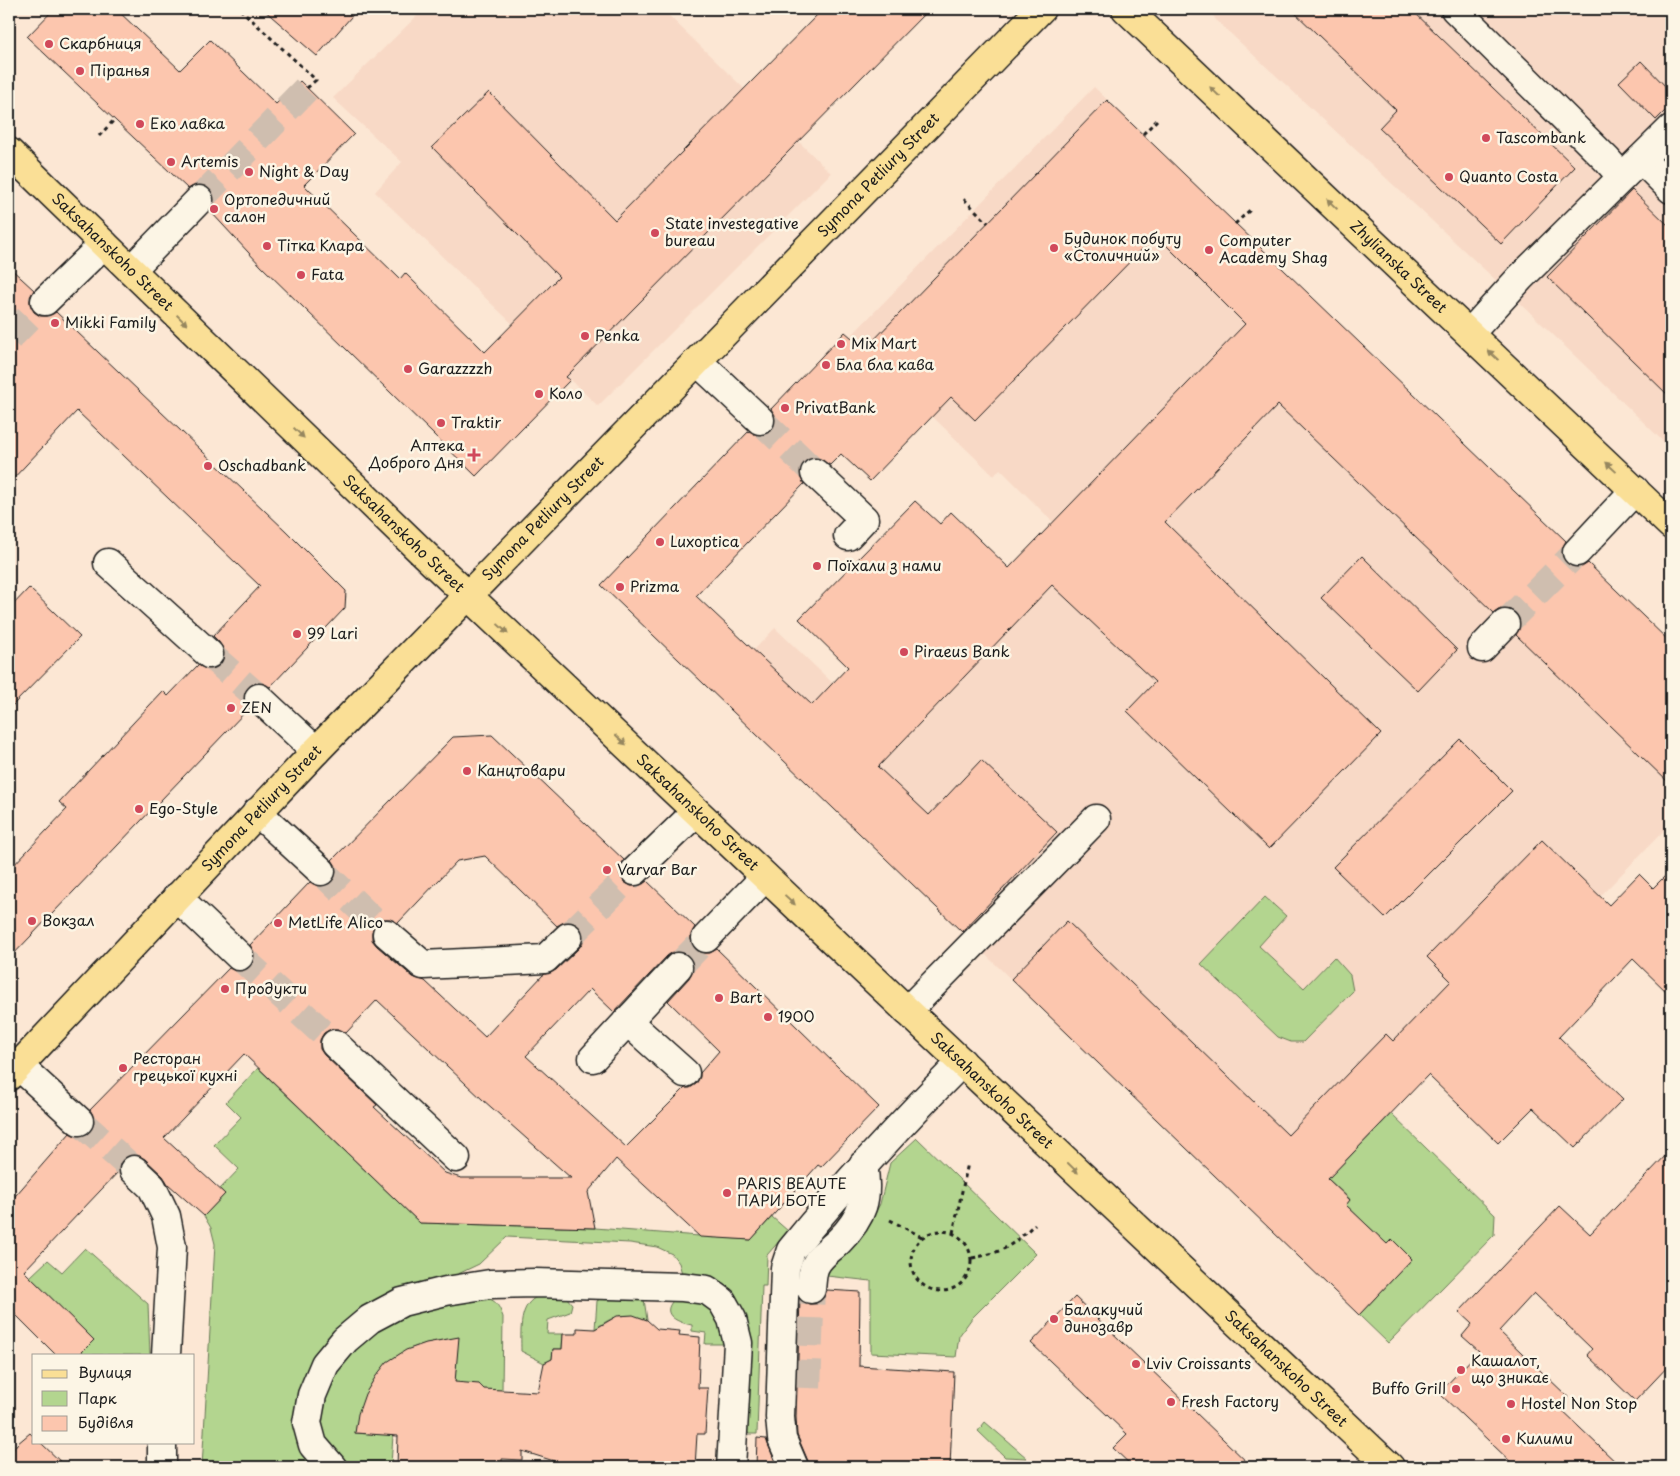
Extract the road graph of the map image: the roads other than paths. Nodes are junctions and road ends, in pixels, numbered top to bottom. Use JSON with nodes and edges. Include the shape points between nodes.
{"nodes":[{"id":1,"x":1041,"y":9,"type":"edge"},
{"id":2,"x":1126,"y":9,"type":"edge"},
{"id":3,"x":1455,"y":9,"type":"edge"},
{"id":4,"x":1671,"y":129,"type":"edge"},
{"id":5,"x":9,"y":152,"type":"edge"},
{"id":6,"x":1632,"y":168,"type":"junction"},
{"id":7,"x":1671,"y":189,"type":"edge"},
{"id":8,"x":199,"y":200,"type":"tunnel mouth"},
{"id":9,"x":104,"y":244,"type":"junction"},
{"id":10,"x":131,"y":270,"type":"junction"},
{"id":11,"x":45,"y":301,"type":"tunnel mouth"},
{"id":12,"x":1470,"y":334,"type":"junction"},
{"id":13,"x":698,"y":362,"type":"junction"},
{"id":14,"x":760,"y":420,"type":"tunnel mouth"},
{"id":15,"x":815,"y":473,"type":"tunnel mouth"},
{"id":16,"x":1635,"y":490,"type":"junction"},
{"id":17,"x":1671,"y":526,"type":"edge"},
{"id":18,"x":848,"y":536,"type":"dead end"},
{"id":19,"x":1578,"y":552,"type":"tunnel mouth"},
{"id":20,"x":108,"y":563,"type":"dead end"},
{"id":21,"x":467,"y":595,"type":"junction"},
{"id":22,"x":1505,"y":624,"type":"tunnel mouth"},
{"id":23,"x":1482,"y":648,"type":"dead end"},
{"id":24,"x":209,"y":654,"type":"tunnel mouth"},
{"id":25,"x":259,"y":698,"type":"tunnel mouth"},
{"id":26,"x":316,"y":751,"type":"junction"},
{"id":27,"x":257,"y":812,"type":"junction"},
{"id":28,"x":696,"y":812,"type":"junction"},
{"id":29,"x":1096,"y":819,"type":"dead end"},
{"id":30,"x":321,"y":871,"type":"tunnel mouth"},
{"id":31,"x":635,"y":871,"type":"tunnel mouth"},
{"id":32,"x":765,"y":877,"type":"junction"},
{"id":33,"x":177,"y":897,"type":"junction"},
{"id":34,"x":387,"y":934,"type":"tunnel mouth"},
{"id":35,"x":568,"y":937,"type":"tunnel mouth"},
{"id":36,"x":706,"y":938,"type":"tunnel mouth"},
{"id":37,"x":239,"y":956,"type":"tunnel mouth"},
{"id":38,"x":678,"y":967,"type":"tunnel mouth"},
{"id":39,"x":907,"y":1011,"type":"junction"},
{"id":40,"x":627,"y":1022,"type":"junction"},
{"id":41,"x":335,"y":1044,"type":"tunnel mouth"},
{"id":42,"x":593,"y":1058,"type":"dead end"},
{"id":43,"x":962,"y":1062,"type":"junction"},
{"id":44,"x":14,"y":1071,"type":"edge"},
{"id":45,"x":685,"y":1073,"type":"dead end"},
{"id":46,"x":79,"y":1120,"type":"tunnel mouth"},
{"id":47,"x":456,"y":1158,"type":"dead end"},
{"id":48,"x":863,"y":1165,"type":"junction"},
{"id":49,"x":134,"y":1170,"type":"tunnel mouth"},
{"id":50,"x":811,"y":1289,"type":"tunnel mouth"},
{"id":51,"x":166,"y":1354,"type":"edge"},
{"id":52,"x":162,"y":1444,"type":"edge"},
{"id":53,"x":162,"y":1467,"type":"edge"},
{"id":54,"x":332,"y":1467,"type":"edge"},
{"id":55,"x":731,"y":1467,"type":"edge"},
{"id":56,"x":794,"y":1467,"type":"edge"},
{"id":57,"x":1390,"y":1467,"type":"edge"}],
"edges":[{"from":1,"to":13,"type":"main road","name":"Symona Petliury Street"},
{"from":12,"to":2,"type":"main road","name":"Zhylianska Street","one_way":true},
{"from":3,"to":6,"type":"lane","via":[[1607,160]]},
{"from":4,"to":6,"type":"lane"},
{"from":5,"to":9,"type":"main road","name":"Saksahanskoho Street"},
{"from":6,"to":7,"type":"lane"},
{"from":6,"to":12,"type":"lane","via":[[1520,278]]},
{"from":8,"to":10,"type":"lane"},
{"from":9,"to":10,"type":"main road","name":"Saksahanskoho Street"},
{"from":9,"to":11,"type":"lane"},
{"from":10,"to":21,"type":"main road","name":"Saksahanskoho Street","one_way":true},
{"from":16,"to":12,"type":"main road","name":"Zhylianska Street","one_way":true},
{"from":13,"to":14,"type":"lane"},
{"from":13,"to":21,"type":"main road","name":"Symona Petliury Street"},
{"from":15,"to":18,"type":"lane","via":[[864,519]]},
{"from":16,"to":17,"type":"main road","name":"Zhylianska Street"},
{"from":16,"to":19,"type":"lane"},
{"from":20,"to":24,"type":"lane"},
{"from":21,"to":26,"type":"main road","name":"Symona Petliury Street"},
{"from":21,"to":28,"type":"main road","name":"Saksahanskoho Street","one_way":true},
{"from":22,"to":23,"type":"lane"},
{"from":25,"to":26,"type":"lane"},
{"from":26,"to":27,"type":"main road","name":"Symona Petliury Street"},
{"from":27,"to":30,"type":"lane"},
{"from":27,"to":33,"type":"main road","name":"Symona Petliury Street"},
{"from":28,"to":31,"type":"lane"},
{"from":28,"to":32,"type":"main road","name":"Saksahanskoho Street"},
{"from":29,"to":39,"type":"lane"},
{"from":32,"to":36,"type":"lane"},
{"from":32,"to":39,"type":"main road","name":"Saksahanskoho Street","one_way":true},
{"from":33,"to":37,"type":"lane"},
{"from":33,"to":44,"type":"main road","name":"Symona Petliury Street"},
{"from":34,"to":35,"type":"lane","via":[[423,965],[545,959]]},
{"from":38,"to":40,"type":"lane"},
{"from":39,"to":43,"type":"main road","name":"Saksahanskoho Street"},
{"from":40,"to":42,"type":"lane"},
{"from":40,"to":45,"type":"lane"},
{"from":41,"to":47,"type":"lane"},
{"from":43,"to":48,"type":"lane"},
{"from":43,"to":57,"type":"main road","name":"Saksahanskoho Street","one_way":true},
{"from":44,"to":46,"type":"lane"},
{"from":48,"to":50,"type":"lane","via":[[866,1184],[863,1205],[852,1227],[814,1267]]},
{"from":48,"to":56,"type":"lane","via":[[790,1250],[785,1268],[780,1417],[782,1439]]},
{"from":49,"to":51,"type":"lane","via":[[152,1187],[166,1216],[172,1247]]},
{"from":52,"to":53,"type":"lane"},
{"from":54,"to":55,"type":"lane","via":[[313,1446],[307,1423],[312,1395],[325,1364],[345,1340],[370,1319],[402,1302],[490,1284],[535,1283],[683,1286],[707,1290],[722,1302],[732,1319],[738,1343]]}]}
